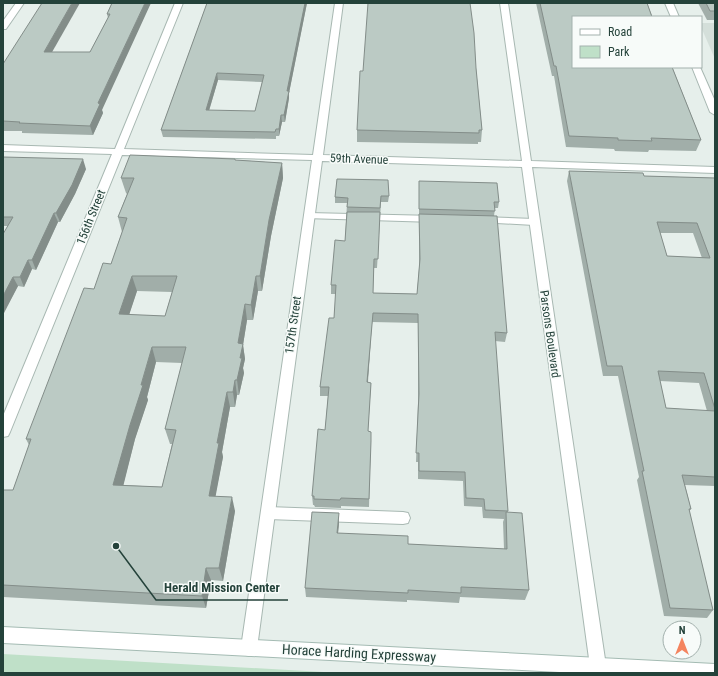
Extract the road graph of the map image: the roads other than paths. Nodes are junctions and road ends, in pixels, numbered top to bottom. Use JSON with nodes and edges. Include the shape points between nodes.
{"nodes":[{"id":1,"x":20,"y":3,"type":"edge"},
{"id":2,"x":179,"y":3,"type":"edge"},
{"id":3,"x":339,"y":3,"type":"edge"},
{"id":4,"x":504,"y":3,"type":"edge"},
{"id":5,"x":669,"y":3,"type":"edge"},
{"id":6,"x":675,"y":16,"type":"edge"},
{"id":7,"x":3,"y":27,"type":"edge"},
{"id":8,"x":696,"y":68,"type":"edge"},
{"id":9,"x":715,"y":112,"type":"edge"},
{"id":10,"x":3,"y":148,"type":"edge"},
{"id":11,"x":118,"y":152,"type":"junction"},
{"id":12,"x":317,"y":158,"type":"junction"},
{"id":13,"x":526,"y":164,"type":"junction"},
{"id":14,"x":715,"y":170,"type":"edge"},
{"id":15,"x":309,"y":216,"type":"junction"},
{"id":16,"x":444,"y":219,"type":"edge"},
{"id":17,"x":475,"y":220,"type":"edge"},
{"id":18,"x":534,"y":222,"type":"junction"},
{"id":19,"x":3,"y":432,"type":"edge"},
{"id":20,"x":268,"y":513,"type":"junction"},
{"id":21,"x":403,"y":518,"type":"dead end"},
{"id":22,"x":3,"y":635,"type":"edge"},
{"id":23,"x":249,"y":648,"type":"junction"},
{"id":24,"x":598,"y":666,"type":"junction"},
{"id":25,"x":715,"y":672,"type":"edge"}],
"edges":[{"from":1,"to":7,"type":"street"},
{"from":2,"to":11,"type":"street","name":"156th Street"},
{"from":3,"to":12,"type":"street","name":"157th Street"},
{"from":4,"to":13,"type":"street","name":"Parsons Boulevard"},
{"from":5,"to":6,"type":"street"},
{"from":8,"to":9,"type":"street"},
{"from":10,"to":11,"type":"street","name":"59th Avenue"},
{"from":11,"to":12,"type":"street","name":"59th Avenue"},
{"from":11,"to":19,"type":"street","name":"156th Street"},
{"from":12,"to":13,"type":"street","name":"59th Avenue"},
{"from":12,"to":15,"type":"street","name":"157th Street"},
{"from":13,"to":14,"type":"street","name":"59th Avenue"},
{"from":13,"to":18,"type":"street","name":"Parsons Boulevard"},
{"from":15,"to":16,"type":"street"},
{"from":15,"to":20,"type":"street","name":"157th Street"},
{"from":17,"to":18,"type":"street"},
{"from":18,"to":24,"type":"street","name":"Parsons Boulevard"},
{"from":20,"to":21,"type":"street"},
{"from":20,"to":23,"type":"street","name":"157th Street"},
{"from":22,"to":23,"type":"street","name":"Horace Harding Expressway"},
{"from":23,"to":24,"type":"street","name":"Horace Harding Expressway"},
{"from":24,"to":25,"type":"street","name":"Horace Harding Expressway"}]}
